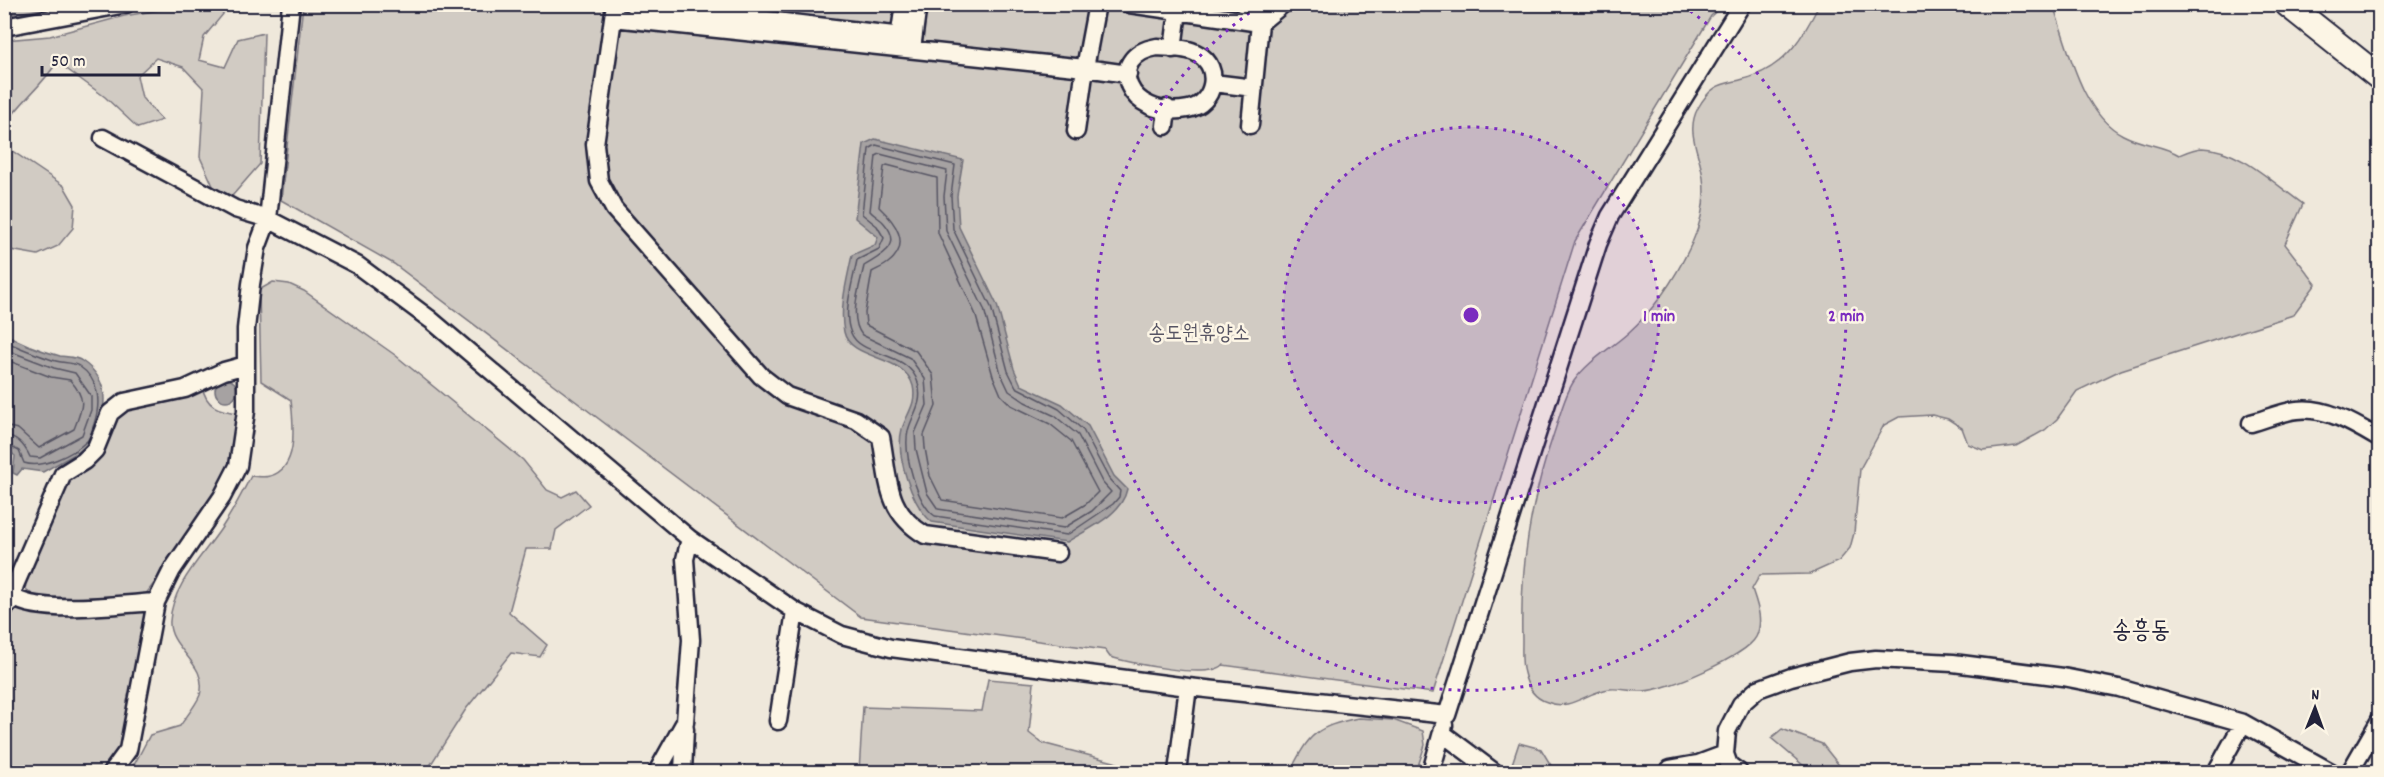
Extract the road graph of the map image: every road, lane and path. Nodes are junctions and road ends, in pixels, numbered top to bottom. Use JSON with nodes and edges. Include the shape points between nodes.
{"nodes":[{"id":1,"x":126,"y":4,"type":"edge"},
{"id":2,"x":291,"y":4,"type":"edge"},
{"id":3,"x":632,"y":4,"type":"edge"},
{"id":4,"x":904,"y":4,"type":"edge"},
{"id":5,"x":918,"y":4,"type":"edge"},
{"id":6,"x":1097,"y":4,"type":"edge"},
{"id":7,"x":1129,"y":4,"type":"edge"},
{"id":8,"x":1259,"y":4,"type":"edge"},
{"id":9,"x":1283,"y":4,"type":"edge"},
{"id":10,"x":1742,"y":4,"type":"edge"},
{"id":11,"x":2287,"y":4,"type":"edge"},
{"id":12,"x":614,"y":11,"type":"edge"},
{"id":13,"x":1178,"y":11,"type":"junction"},
{"id":14,"x":1239,"y":20,"type":"junction"},
{"id":15,"x":1260,"y":23,"type":"junction"},
{"id":16,"x":4,"y":27,"type":"edge"},
{"id":17,"x":906,"y":42,"type":"junction"},
{"id":18,"x":1173,"y":49,"type":"junction"},
{"id":19,"x":1085,"y":68,"type":"junction"},
{"id":20,"x":1128,"y":74,"type":"junction"},
{"id":21,"x":2379,"y":78,"type":"edge"},
{"id":22,"x":1213,"y":83,"type":"junction"},
{"id":23,"x":1254,"y":88,"type":"junction"},
{"id":24,"x":1167,"y":108,"type":"junction"},
{"id":25,"x":1250,"y":125,"type":"dead end"},
{"id":26,"x":1165,"y":126,"type":"dead end"},
{"id":27,"x":1076,"y":131,"type":"dead end"},
{"id":28,"x":103,"y":138,"type":"dead end"},
{"id":29,"x":268,"y":219,"type":"junction"},
{"id":30,"x":246,"y":365,"type":"junction"},
{"id":31,"x":2251,"y":423,"type":"dead end"},
{"id":32,"x":2379,"y":439,"type":"edge"},
{"id":33,"x":690,"y":539,"type":"junction"},
{"id":34,"x":1058,"y":553,"type":"dead end"},
{"id":35,"x":156,"y":602,"type":"junction"},
{"id":36,"x":10,"y":603,"type":"edge"},
{"id":37,"x":795,"y":611,"type":"junction"},
{"id":38,"x":1188,"y":687,"type":"junction"},
{"id":39,"x":1447,"y":715,"type":"junction"},
{"id":40,"x":2379,"y":720,"type":"edge"},
{"id":41,"x":778,"y":721,"type":"dead end"},
{"id":42,"x":685,"y":722,"type":"junction"},
{"id":43,"x":2243,"y":723,"type":"junction"},
{"id":44,"x":1442,"y":733,"type":"junction"},
{"id":45,"x":1725,"y":754,"type":"junction"},
{"id":46,"x":1670,"y":769,"type":"dead end"},
{"id":47,"x":112,"y":772,"type":"edge"},
{"id":48,"x":657,"y":772,"type":"edge"},
{"id":49,"x":683,"y":772,"type":"edge"},
{"id":50,"x":1177,"y":772,"type":"edge"},
{"id":51,"x":1431,"y":772,"type":"edge"},
{"id":52,"x":1494,"y":772,"type":"edge"},
{"id":53,"x":1739,"y":772,"type":"edge"},
{"id":54,"x":2216,"y":772,"type":"edge"},
{"id":55,"x":2331,"y":772,"type":"edge"},
{"id":56,"x":2350,"y":772,"type":"edge"}],
"edges":[{"from":1,"to":16,"type":"street"},
{"from":2,"to":29,"type":"street"},
{"from":3,"to":17,"type":"street"},
{"from":4,"to":17,"type":"street"},
{"from":5,"to":17,"type":"street"},
{"from":6,"to":19,"type":"street"},
{"from":7,"to":13,"type":"street"},
{"from":8,"to":14,"type":"street"},
{"from":9,"to":15,"type":"street"},
{"from":10,"to":39,"type":"street","via":[[1610,216],[1598,244]]},
{"from":11,"to":21,"type":"main road"},
{"from":12,"to":17,"type":"street"},
{"from":12,"to":34,"type":"street","via":[[595,144],[599,181],[614,209],[761,376],[788,396],[856,420],[881,437],[894,506],[907,525],[925,535]]},
{"from":13,"to":14,"type":"street"},
{"from":13,"to":18,"type":"street"},
{"from":14,"to":15,"type":"street"},
{"from":15,"to":23,"type":"street"},
{"from":17,"to":19,"type":"street"},
{"from":18,"to":20,"type":"street","via":[[1157,47],[1141,53]]},
{"from":18,"to":22,"type":"street","via":[[1191,51],[1205,59]]},
{"from":19,"to":20,"type":"street"},
{"from":19,"to":27,"type":"street"},
{"from":20,"to":24,"type":"street","via":[[1136,98],[1150,107]]},
{"from":22,"to":23,"type":"street"},
{"from":22,"to":24,"type":"street","via":[[1200,105],[1184,110]]},
{"from":23,"to":25,"type":"street"},
{"from":24,"to":26,"type":"street"},
{"from":28,"to":29,"type":"street","via":[[235,209]]},
{"from":29,"to":30,"type":"street","via":[[251,284]]},
{"from":29,"to":33,"type":"street","via":[[357,265],[431,320]]},
{"from":30,"to":35,"type":"street","via":[[246,411],[238,466]]},
{"from":30,"to":36,"type":"street","via":[[186,389],[124,402],[110,413],[95,450],[63,474]]},
{"from":31,"to":32,"type":"street","via":[[2298,410],[2319,412],[2347,420]]},
{"from":33,"to":37,"type":"street"},
{"from":33,"to":42,"type":"street","via":[[685,559],[691,640]]},
{"from":35,"to":36,"type":"street","via":[[50,606]]},
{"from":35,"to":47,"type":"street","via":[[129,750]]},
{"from":37,"to":38,"type":"street","via":[[842,635],[891,648]]},
{"from":37,"to":41,"type":"street"},
{"from":38,"to":39,"type":"street"},
{"from":38,"to":50,"type":"street"},
{"from":39,"to":44,"type":"street"},
{"from":40,"to":56,"type":"street"},
{"from":42,"to":48,"type":"street"},
{"from":42,"to":49,"type":"street"},
{"from":43,"to":45,"type":"street","via":[[2097,683],[1953,663],[1876,659],[1801,674],[1758,689],[1741,704],[1727,730]]},
{"from":43,"to":54,"type":"street"},
{"from":43,"to":55,"type":"street"},
{"from":44,"to":51,"type":"street"},
{"from":44,"to":52,"type":"street"},
{"from":45,"to":46,"type":"street"},
{"from":45,"to":53,"type":"street","via":[[1729,765]]}]}
